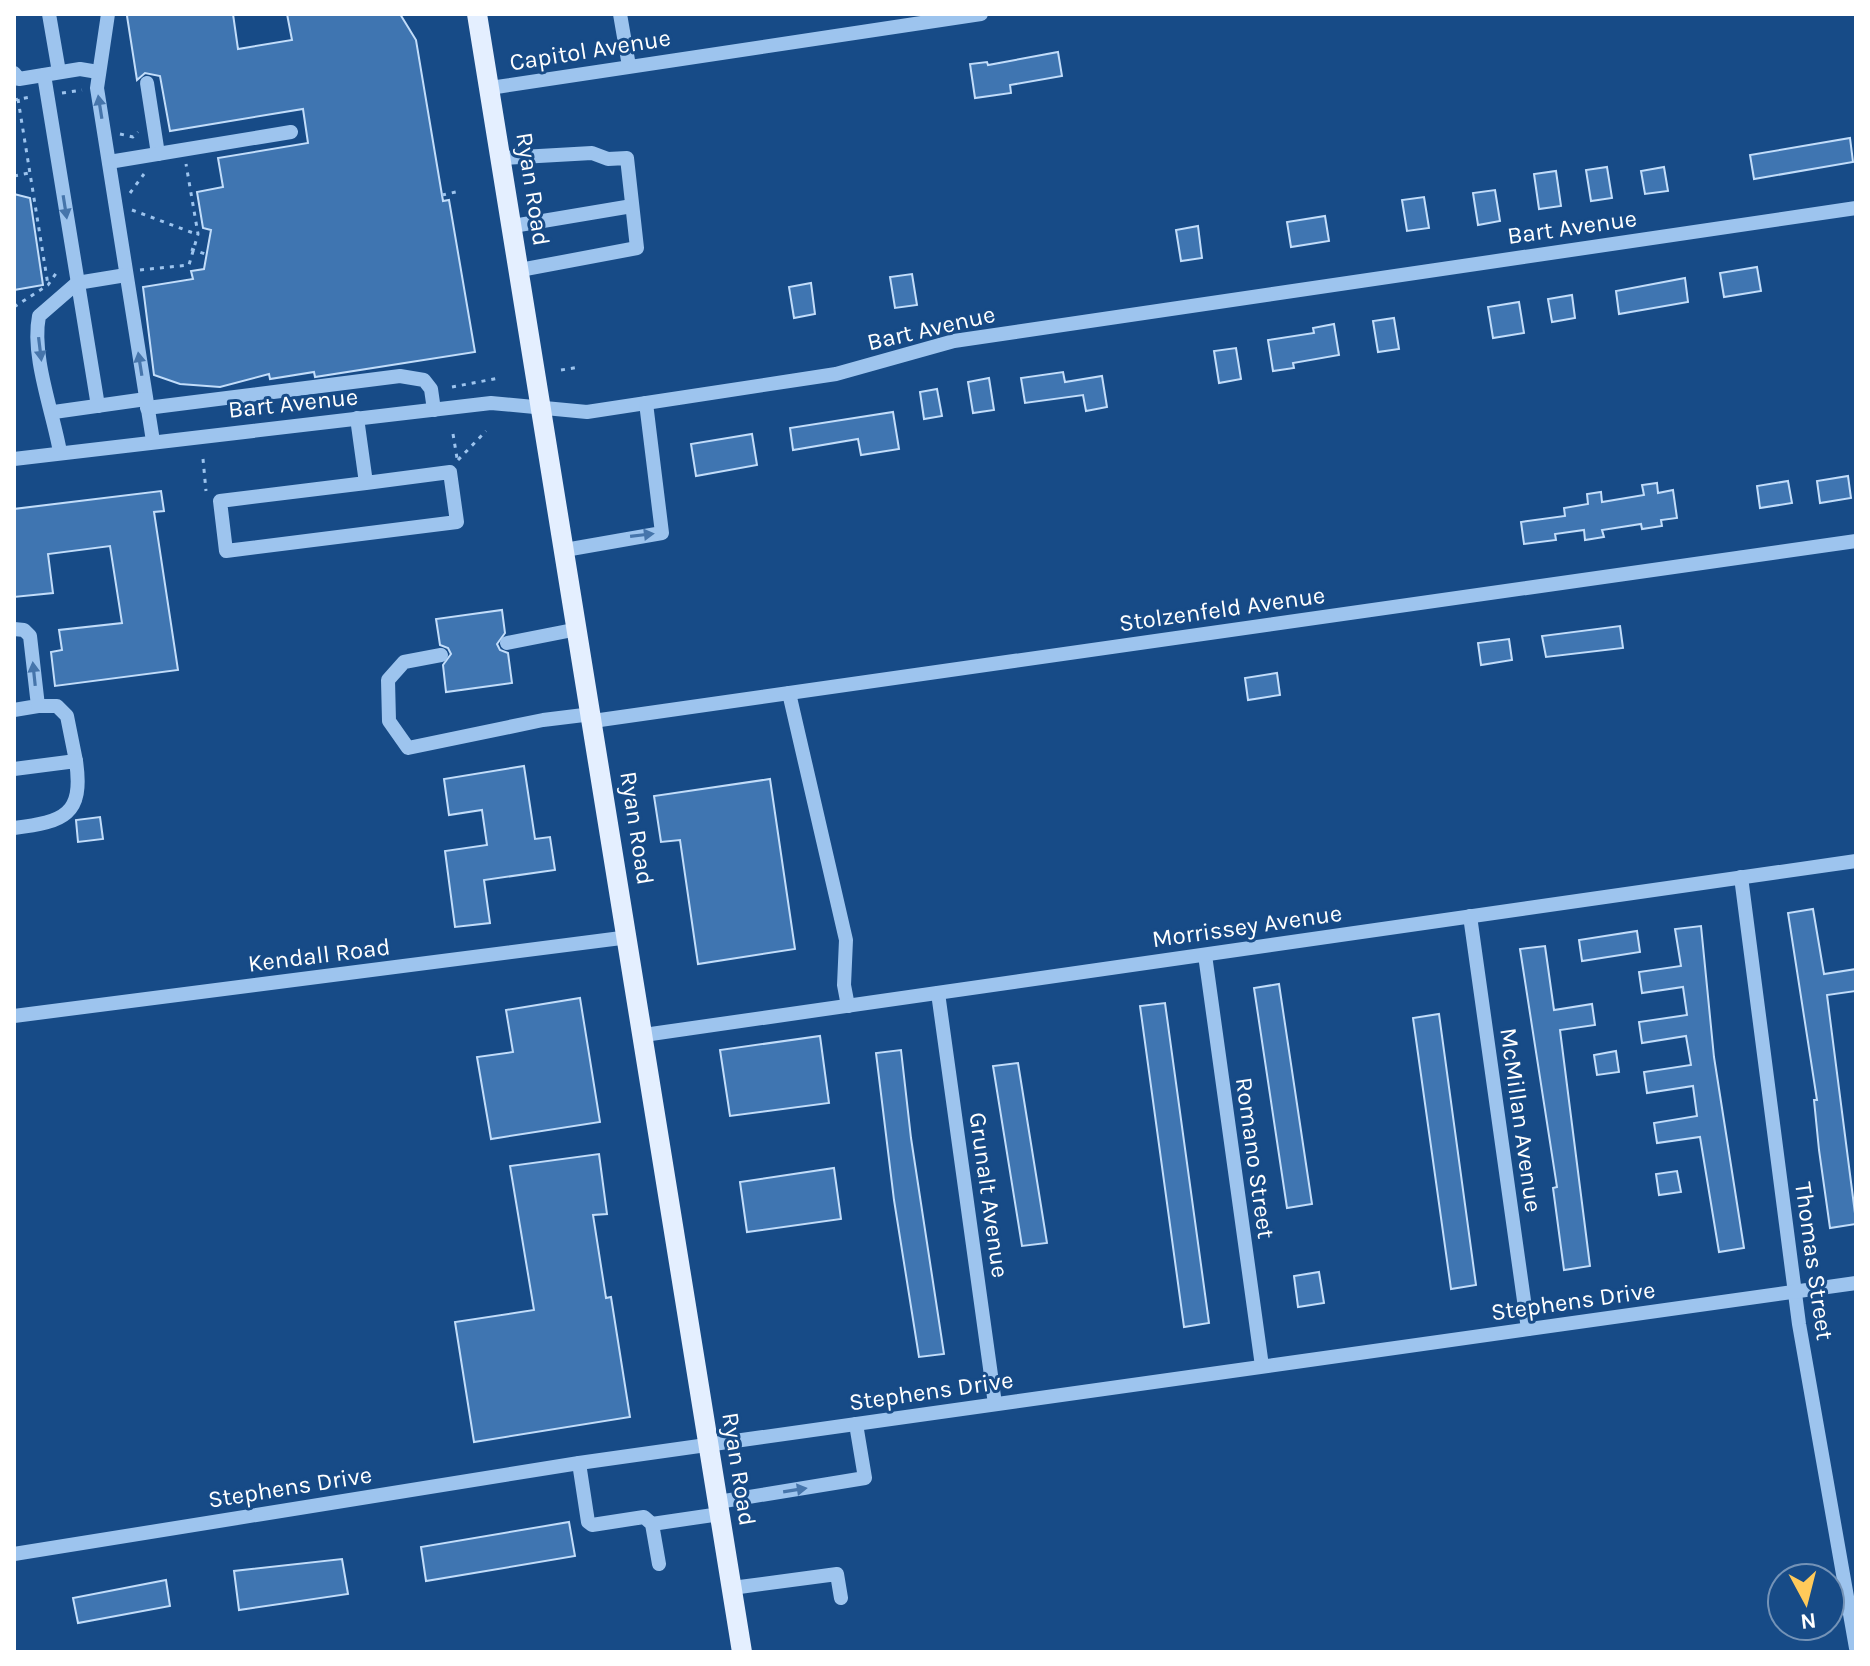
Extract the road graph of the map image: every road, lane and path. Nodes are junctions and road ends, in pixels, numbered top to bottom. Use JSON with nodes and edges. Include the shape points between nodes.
{"nodes":[{"id":1,"x":49,"y":14,"type":"edge"},
{"id":2,"x":108,"y":14,"type":"edge"},
{"id":3,"x":477,"y":14,"type":"edge"},
{"id":4,"x":620,"y":14,"type":"edge"},
{"id":5,"x":981,"y":14,"type":"edge"},
{"id":6,"x":629,"y":66,"type":"junction"},
{"id":7,"x":59,"y":72,"type":"junction"},
{"id":8,"x":98,"y":72,"type":"junction"},
{"id":9,"x":14,"y":73,"type":"edge"},
{"id":10,"x":44,"y":75,"type":"junction"},
{"id":11,"x":147,"y":83,"type":"dead end"},
{"id":12,"x":490,"y":88,"type":"junction"},
{"id":13,"x":18,"y":99,"type":"dead end"},
{"id":14,"x":114,"y":126,"type":"dead end"},
{"id":15,"x":140,"y":126,"type":"dead end"},
{"id":16,"x":291,"y":132,"type":"dead end"},
{"id":17,"x":158,"y":154,"type":"junction"},
{"id":18,"x":502,"y":158,"type":"junction"},
{"id":19,"x":109,"y":162,"type":"junction"},
{"id":20,"x":175,"y":166,"type":"dead end"},
{"id":21,"x":154,"y":169,"type":"dead end"},
{"id":22,"x":29,"y":173,"type":"junction"},
{"id":23,"x":14,"y":176,"type":"edge"},
{"id":24,"x":456,"y":192,"type":"dead end"},
{"id":25,"x":130,"y":194,"type":"dead end"},
{"id":26,"x":442,"y":195,"type":"dead end"},
{"id":27,"x":632,"y":206,"type":"junction"},
{"id":28,"x":1856,"y":208,"type":"edge"},
{"id":29,"x":129,"y":220,"type":"dead end"},
{"id":30,"x":513,"y":226,"type":"junction"},
{"id":31,"x":198,"y":234,"type":"junction"},
{"id":32,"x":191,"y":249,"type":"junction"},
{"id":33,"x":205,"y":254,"type":"dead end"},
{"id":34,"x":136,"y":257,"type":"dead end"},
{"id":35,"x":60,"y":266,"type":"dead end"},
{"id":36,"x":520,"y":270,"type":"junction"},
{"id":37,"x":126,"y":275,"type":"junction"},
{"id":38,"x":77,"y":283,"type":"junction"},
{"id":39,"x":48,"y":285,"type":"junction"},
{"id":40,"x":14,"y":307,"type":"edge"},
{"id":41,"x":580,"y":367,"type":"dead end"},
{"id":42,"x":561,"y":370,"type":"dead end"},
{"id":43,"x":499,"y":378,"type":"dead end"},
{"id":44,"x":452,"y":387,"type":"dead end"},
{"id":45,"x":646,"y":403,"type":"junction"},
{"id":46,"x":147,"y":404,"type":"junction"},
{"id":47,"x":98,"y":406,"type":"junction"},
{"id":48,"x":543,"y":407,"type":"junction"},
{"id":49,"x":434,"y":410,"type":"junction"},
{"id":50,"x":54,"y":412,"type":"junction"},
{"id":51,"x":357,"y":418,"type":"junction"},
{"id":52,"x":486,"y":431,"type":"dead end"},
{"id":53,"x":453,"y":434,"type":"dead end"},
{"id":54,"x":153,"y":441,"type":"junction"},
{"id":55,"x":60,"y":452,"type":"junction"},
{"id":56,"x":14,"y":459,"type":"edge"},
{"id":57,"x":203,"y":459,"type":"dead end"},
{"id":58,"x":366,"y":483,"type":"junction"},
{"id":59,"x":220,"y":501,"type":"junction"},
{"id":60,"x":1856,"y":541,"type":"edge"},
{"id":61,"x":565,"y":550,"type":"junction"},
{"id":62,"x":14,"y":629,"type":"edge"},
{"id":63,"x":578,"y":629,"type":"junction"},
{"id":64,"x":507,"y":643,"type":"dead end"},
{"id":65,"x":441,"y":655,"type":"dead end"},
{"id":66,"x":789,"y":693,"type":"junction"},
{"id":67,"x":38,"y":706,"type":"junction"},
{"id":68,"x":14,"y":710,"type":"edge"},
{"id":69,"x":593,"y":718,"type":"junction"},
{"id":70,"x":76,"y":761,"type":"junction"},
{"id":71,"x":14,"y":769,"type":"edge"},
{"id":72,"x":14,"y":828,"type":"edge"},
{"id":73,"x":1856,"y":861,"type":"edge"},
{"id":74,"x":1741,"y":877,"type":"junction"},
{"id":75,"x":1470,"y":916,"type":"junction"},
{"id":76,"x":629,"y":937,"type":"junction"},
{"id":77,"x":1205,"y":955,"type":"junction"},
{"id":78,"x":938,"y":993,"type":"junction"},
{"id":79,"x":848,"y":1006,"type":"junction"},
{"id":80,"x":14,"y":1016,"type":"edge"},
{"id":81,"x":644,"y":1035,"type":"junction"},
{"id":82,"x":1856,"y":1283,"type":"edge"},
{"id":83,"x":1795,"y":1291,"type":"junction"},
{"id":84,"x":1528,"y":1329,"type":"junction"},
{"id":85,"x":1262,"y":1366,"type":"junction"},
{"id":86,"x":995,"y":1404,"type":"junction"},
{"id":87,"x":856,"y":1424,"type":"junction"},
{"id":88,"x":709,"y":1444,"type":"junction"},
{"id":89,"x":579,"y":1463,"type":"junction"},
{"id":90,"x":719,"y":1508,"type":"junction"},
{"id":91,"x":652,"y":1524,"type":"junction"},
{"id":92,"x":14,"y":1554,"type":"edge"},
{"id":93,"x":659,"y":1564,"type":"dead end"},
{"id":94,"x":732,"y":1588,"type":"junction"},
{"id":95,"x":841,"y":1598,"type":"dead end"},
{"id":96,"x":1856,"y":1648,"type":"edge"},
{"id":97,"x":742,"y":1652,"type":"edge"}],
"edges":[{"from":1,"to":7,"type":"street"},
{"from":2,"to":8,"type":"street"},
{"from":3,"to":12,"type":"main road","name":"Ryan Road"},
{"from":4,"to":6,"type":"street"},
{"from":5,"to":6,"type":"street","name":"Capitol Avenue"},
{"from":6,"to":12,"type":"street","name":"Capitol Avenue"},
{"from":7,"to":8,"type":"street"},
{"from":7,"to":10,"type":"street"},
{"from":19,"to":8,"type":"street","one_way":true},
{"from":9,"to":10,"type":"street","via":[[19,79]]},
{"from":10,"to":38,"type":"street","one_way":true},
{"from":11,"to":17,"type":"street"},
{"from":12,"to":18,"type":"main road","name":"Ryan Road"},
{"from":13,"to":22,"type":"path"},
{"from":14,"to":15,"type":"path","via":[[119,134],[133,137]]},
{"from":16,"to":17,"type":"street"},
{"from":17,"to":19,"type":"street"},
{"from":18,"to":27,"type":"street","via":[[592,153],[627,158]]},
{"from":18,"to":30,"type":"main road","name":"Ryan Road"},
{"from":19,"to":37,"type":"street"},
{"from":20,"to":31,"type":"path","via":[[186,164]]},
{"from":21,"to":25,"type":"path","via":[[136,181]]},
{"from":22,"to":23,"type":"path"},
{"from":22,"to":39,"type":"path"},
{"from":24,"to":26,"type":"path"},
{"from":27,"to":30,"type":"street"},
{"from":27,"to":36,"type":"street","via":[[637,248]]},
{"from":28,"to":45,"type":"street","name":"Bart Avenue","via":[[954,341],[836,374]]},
{"from":29,"to":31,"type":"path","via":[[129,208]]},
{"from":30,"to":36,"type":"main road","name":"Ryan Road"},
{"from":31,"to":32,"type":"path"},
{"from":32,"to":33,"type":"path"},
{"from":32,"to":34,"type":"path","via":[[189,265],[138,270]]},
{"from":35,"to":39,"type":"path"},
{"from":36,"to":48,"type":"main road","name":"Ryan Road"},
{"from":37,"to":38,"type":"street"},
{"from":46,"to":37,"type":"street","one_way":true},
{"from":38,"to":47,"type":"street"},
{"from":38,"to":50,"type":"street","one_way":true,"via":[[43,310],[37,325],[46,396]]},
{"from":39,"to":40,"type":"path"},
{"from":41,"to":42,"type":"path"},
{"from":43,"to":44,"type":"path"},
{"from":45,"to":48,"type":"street","name":"Bart Avenue","via":[[587,412]]},
{"from":61,"to":45,"type":"street","one_way":true,"via":[[662,533]]},
{"from":46,"to":47,"type":"street"},
{"from":46,"to":49,"type":"street","via":[[400,376],[424,380]]},
{"from":46,"to":54,"type":"street"},
{"from":47,"to":50,"type":"street"},
{"from":48,"to":49,"type":"street","name":"Bart Avenue","via":[[491,403]]},
{"from":48,"to":61,"type":"main road","name":"Ryan Road"},
{"from":49,"to":51,"type":"street","name":"Bart Avenue"},
{"from":50,"to":55,"type":"street"},
{"from":51,"to":54,"type":"street","name":"Bart Avenue"},
{"from":51,"to":58,"type":"street"},
{"from":52,"to":53,"type":"path","via":[[458,460]]},
{"from":54,"to":55,"type":"street","name":"Bart Avenue"},
{"from":55,"to":56,"type":"street","name":"Bart Avenue"},
{"from":57,"to":59,"type":"path","via":[[206,491]]},
{"from":58,"to":59,"type":"street"},
{"from":58,"to":59,"type":"street","via":[[450,472],[457,522],[226,551]]},
{"from":60,"to":66,"type":"street","name":"Stolzenfeld Avenue"},
{"from":61,"to":63,"type":"main road","name":"Ryan Road"},
{"from":67,"to":62,"type":"street","one_way":true,"via":[[30,636]]},
{"from":63,"to":64,"type":"street"},
{"from":63,"to":69,"type":"main road","name":"Ryan Road"},
{"from":65,"to":69,"type":"street","name":"Stolzenfeld Avenue","via":[[404,662],[388,680],[389,721],[408,748],[543,720]]},
{"from":66,"to":69,"type":"street","name":"Stolzenfeld Avenue"},
{"from":66,"to":79,"type":"street","via":[[846,940]]},
{"from":67,"to":68,"type":"street"},
{"from":67,"to":70,"type":"street","via":[[57,706],[67,716]]},
{"from":69,"to":76,"type":"main road","name":"Ryan Road"},
{"from":70,"to":71,"type":"street"},
{"from":70,"to":72,"type":"street","via":[[79,794],[67,812],[44,825]]},
{"from":73,"to":74,"type":"street","name":"Morrissey Avenue"},
{"from":74,"to":75,"type":"street","name":"Morrissey Avenue"},
{"from":74,"to":83,"type":"street","name":"Thomas Street"},
{"from":75,"to":77,"type":"street","name":"Morrissey Avenue"},
{"from":75,"to":84,"type":"street","name":"McMillan Avenue"},
{"from":76,"to":80,"type":"street","name":"Kendall Road"},
{"from":76,"to":81,"type":"main road","name":"Ryan Road"},
{"from":77,"to":78,"type":"street","name":"Morrissey Avenue"},
{"from":77,"to":85,"type":"street","name":"Romano Street"},
{"from":78,"to":79,"type":"street","name":"Morrissey Avenue"},
{"from":78,"to":86,"type":"street","name":"Grunalt Avenue"},
{"from":79,"to":81,"type":"street","name":"Morrissey Avenue"},
{"from":81,"to":88,"type":"main road","name":"Ryan Road"},
{"from":82,"to":83,"type":"street","name":"Stephens Drive"},
{"from":83,"to":84,"type":"street","name":"Stephens Drive"},
{"from":83,"to":96,"type":"street","name":"Thomas Street"},
{"from":84,"to":85,"type":"street","name":"Stephens Drive"},
{"from":85,"to":86,"type":"street","name":"Stephens Drive"},
{"from":86,"to":87,"type":"street","name":"Stephens Drive"},
{"from":87,"to":88,"type":"street","name":"Stephens Drive"},
{"from":90,"to":87,"type":"street","one_way":true,"via":[[865,1478]]},
{"from":88,"to":89,"type":"street","name":"Stephens Drive"},
{"from":88,"to":90,"type":"main road","name":"Ryan Road"},
{"from":89,"to":91,"type":"street","via":[[588,1522],[644,1517]]},
{"from":89,"to":92,"type":"street","name":"Stephens Drive"},
{"from":90,"to":91,"type":"street"},
{"from":90,"to":94,"type":"main road","name":"Ryan Road"},
{"from":91,"to":93,"type":"street"},
{"from":94,"to":95,"type":"street","via":[[837,1574]]},
{"from":94,"to":97,"type":"main road","name":"Ryan Road"}]}
